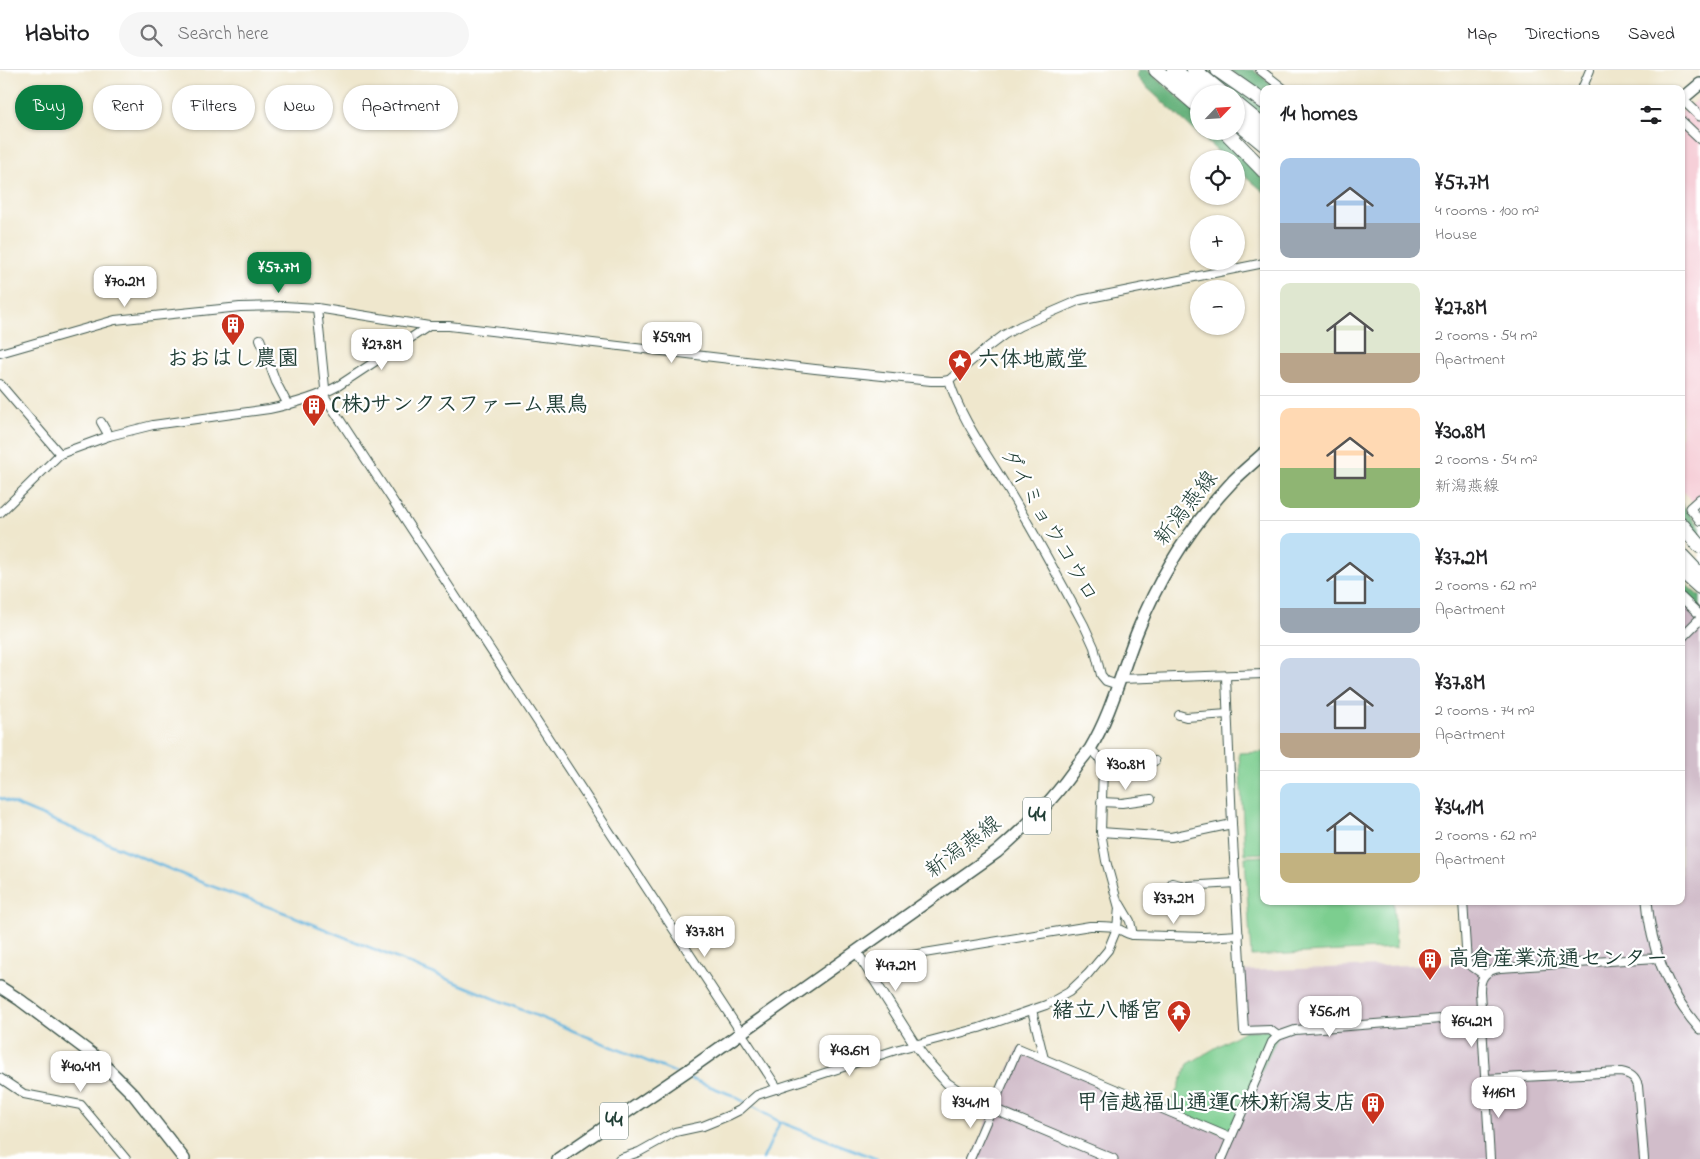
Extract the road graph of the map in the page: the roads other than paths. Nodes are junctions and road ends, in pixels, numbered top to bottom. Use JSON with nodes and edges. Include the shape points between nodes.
{"nodes":[{"id":1,"x":1156,"y":70,"type":"edge"},
{"id":2,"x":1174,"y":70,"type":"edge"},
{"id":3,"x":1194,"y":70,"type":"edge"},
{"id":4,"x":1218,"y":70,"type":"edge"},
{"id":5,"x":1260,"y":70,"type":"edge"},
{"id":6,"x":1590,"y":70,"type":"edge"},
{"id":7,"x":1700,"y":84,"type":"edge"},
{"id":8,"x":1192,"y":85,"type":"edge"},
{"id":9,"x":1212,"y":85,"type":"edge"},
{"id":10,"x":1279,"y":85,"type":"edge"},
{"id":11,"x":1584,"y":85,"type":"edge"},
{"id":12,"x":1685,"y":96,"type":"edge"},
{"id":13,"x":1190,"y":99,"type":"edge"},
{"id":14,"x":1260,"y":99,"type":"edge"},
{"id":15,"x":1685,"y":102,"type":"edge"},
{"id":16,"x":1245,"y":111,"type":"edge"},
{"id":17,"x":1700,"y":116,"type":"edge"},
{"id":18,"x":1260,"y":124,"type":"edge"},
{"id":19,"x":1685,"y":125,"type":"edge"},
{"id":20,"x":1245,"y":128,"type":"edge"},
{"id":21,"x":1700,"y":139,"type":"edge"},
{"id":22,"x":1234,"y":140,"type":"edge"},
{"id":23,"x":1260,"y":141,"type":"edge"},
{"id":24,"x":1260,"y":167,"type":"edge"},
{"id":25,"x":1260,"y":264,"type":"edge"},
{"id":26,"x":317,"y":308,"type":"junction"},
{"id":27,"x":429,"y":326,"type":"junction"},
{"id":28,"x":260,"y":339,"type":"dead end"},
{"id":29,"x":0,"y":353,"type":"edge"},
{"id":30,"x":949,"y":380,"type":"junction"},
{"id":31,"x":0,"y":384,"type":"edge"},
{"id":32,"x":323,"y":394,"type":"junction"},
{"id":33,"x":288,"y":405,"type":"junction"},
{"id":34,"x":101,"y":422,"type":"dead end"},
{"id":35,"x":109,"y":436,"type":"junction"},
{"id":36,"x":60,"y":454,"type":"junction"},
{"id":37,"x":1260,"y":457,"type":"edge"},
{"id":38,"x":1700,"y":499,"type":"edge"},
{"id":39,"x":1690,"y":508,"type":"joint"},
{"id":40,"x":0,"y":512,"type":"edge"},
{"id":41,"x":1700,"y":521,"type":"edge"},
{"id":42,"x":1685,"y":529,"type":"edge"},
{"id":43,"x":1685,"y":540,"type":"edge"},
{"id":44,"x":1700,"y":546,"type":"edge"},
{"id":45,"x":1700,"y":556,"type":"edge"},
{"id":46,"x":1685,"y":559,"type":"edge"},
{"id":47,"x":1685,"y":574,"type":"edge"},
{"id":48,"x":1700,"y":575,"type":"edge"},
{"id":49,"x":1700,"y":587,"type":"edge"},
{"id":50,"x":1685,"y":601,"type":"edge"},
{"id":51,"x":1700,"y":615,"type":"edge"},
{"id":52,"x":1700,"y":619,"type":"edge"},
{"id":53,"x":1685,"y":634,"type":"edge"},
{"id":54,"x":1260,"y":674,"type":"edge"},
{"id":55,"x":1226,"y":677,"type":"junction"},
{"id":56,"x":1119,"y":682,"type":"junction"},
{"id":57,"x":1228,"y":714,"type":"junction"},
{"id":58,"x":1179,"y":715,"type":"dead end"},
{"id":59,"x":1090,"y":749,"type":"junction"},
{"id":60,"x":1155,"y":762,"type":"dead end"},
{"id":61,"x":1104,"y":770,"type":"junction"},
{"id":62,"x":1151,"y":799,"type":"dead end"},
{"id":63,"x":1101,"y":802,"type":"junction"},
{"id":64,"x":1232,"y":824,"type":"junction"},
{"id":65,"x":1101,"y":832,"type":"junction"},
{"id":66,"x":1172,"y":883,"type":"dead end"},
{"id":67,"x":1236,"y":883,"type":"junction"},
{"id":68,"x":1117,"y":900,"type":"junction"},
{"id":69,"x":1463,"y":905,"type":"edge"},
{"id":70,"x":1648,"y":905,"type":"edge"},
{"id":71,"x":1117,"y":928,"type":"junction"},
{"id":72,"x":1133,"y":935,"type":"junction"},
{"id":73,"x":1240,"y":935,"type":"junction"},
{"id":74,"x":856,"y":951,"type":"junction"},
{"id":75,"x":1657,"y":958,"type":"junction"},
{"id":76,"x":863,"y":962,"type":"junction"},
{"id":77,"x":1484,"y":975,"type":"junction"},
{"id":78,"x":0,"y":987,"type":"edge"},
{"id":79,"x":1032,"y":1010,"type":"junction"},
{"id":80,"x":1481,"y":1016,"type":"junction"},
{"id":81,"x":1700,"y":1029,"type":"edge"},
{"id":82,"x":741,"y":1032,"type":"junction"},
{"id":83,"x":1278,"y":1036,"type":"junction"},
{"id":84,"x":916,"y":1046,"type":"junction"},
{"id":85,"x":1044,"y":1059,"type":"junction"},
{"id":86,"x":0,"y":1078,"type":"edge"},
{"id":87,"x":1486,"y":1080,"type":"junction"},
{"id":88,"x":778,"y":1089,"type":"junction"},
{"id":89,"x":992,"y":1109,"type":"junction"},
{"id":90,"x":1231,"y":1138,"type":"junction"},
{"id":91,"x":126,"y":1159,"type":"edge"},
{"id":92,"x":184,"y":1159,"type":"edge"},
{"id":93,"x":558,"y":1159,"type":"edge"},
{"id":94,"x":619,"y":1159,"type":"edge"},
{"id":95,"x":970,"y":1159,"type":"edge"},
{"id":96,"x":1113,"y":1159,"type":"edge"},
{"id":97,"x":1222,"y":1159,"type":"edge"},
{"id":98,"x":1490,"y":1159,"type":"edge"},
{"id":99,"x":1644,"y":1159,"type":"edge"}],
"edges":[{"from":1,"to":13,"type":"highway"},
{"from":2,"to":8,"type":"highway"},
{"from":3,"to":9,"type":"highway"},
{"from":4,"to":14,"type":"highway"},
{"from":5,"to":10,"type":"street"},
{"from":6,"to":11,"type":"street"},
{"from":7,"to":12,"type":"main road"},
{"from":15,"to":17,"type":"street"},
{"from":16,"to":18,"type":"highway"},
{"from":19,"to":21,"type":"street"},
{"from":20,"to":23,"type":"highway"},
{"from":22,"to":24,"type":"highway"},
{"from":25,"to":30,"type":"street","via":[[1080,300],[1004,335]]},
{"from":26,"to":27,"type":"street"},
{"from":26,"to":29,"type":"street","via":[[240,307],[115,320]]},
{"from":26,"to":32,"type":"street","via":[[326,388]]},
{"from":27,"to":30,"type":"street","via":[[852,373]]},
{"from":27,"to":32,"type":"street"},
{"from":28,"to":33,"type":"street"},
{"from":30,"to":56,"type":"street","name":"ダイミョウコウロ","via":[[965,418],[1082,620],[1102,675],[1106,681]]},
{"from":31,"to":36,"type":"street"},
{"from":32,"to":33,"type":"street"},
{"from":32,"to":82,"type":"street"},
{"from":33,"to":35,"type":"street","via":[[180,420]]},
{"from":34,"to":35,"type":"street"},
{"from":35,"to":36,"type":"street"},
{"from":36,"to":40,"type":"street"},
{"from":37,"to":56,"type":"main road","name":"新潟燕線","number":"44","via":[[1234,480],[1202,517],[1166,570],[1138,630]]},
{"from":38,"to":39,"type":"street"},
{"from":39,"to":41,"type":"street"},
{"from":42,"to":44,"type":"highway"},
{"from":43,"to":45,"type":"highway"},
{"from":46,"to":48,"type":"highway"},
{"from":47,"to":49,"type":"highway"},
{"from":50,"to":51,"type":"street"},
{"from":52,"to":53,"type":"street"},
{"from":54,"to":55,"type":"street"},
{"from":55,"to":56,"type":"street"},
{"from":55,"to":57,"type":"street"},
{"from":56,"to":59,"type":"main road","name":"新潟燕線","number":"44"},
{"from":57,"to":58,"type":"street"},
{"from":57,"to":64,"type":"street"},
{"from":59,"to":61,"type":"street","via":[[1099,757]]},
{"from":59,"to":74,"type":"main road","name":"新潟燕線","number":"44","via":[[1040,812],[996,852]]},
{"from":60,"to":61,"type":"street"},
{"from":61,"to":63,"type":"street"},
{"from":62,"to":63,"type":"street"},
{"from":63,"to":65,"type":"street"},
{"from":64,"to":65,"type":"street","via":[[1171,837]]},
{"from":64,"to":67,"type":"street"},
{"from":65,"to":68,"type":"street"},
{"from":66,"to":67,"type":"street","via":[[1185,886]]},
{"from":67,"to":73,"type":"street"},
{"from":68,"to":71,"type":"street"},
{"from":68,"to":72,"type":"street","via":[[1130,921]]},
{"from":69,"to":77,"type":"street","via":[[1466,962]]},
{"from":70,"to":75,"type":"street"},
{"from":71,"to":72,"type":"street"},
{"from":71,"to":76,"type":"street","via":[[1090,926]]},
{"from":71,"to":79,"type":"street","via":[[1108,950],[1088,974],[1069,992]]},
{"from":72,"to":73,"type":"street"},
{"from":73,"to":83,"type":"street","via":[[1244,1031],[1270,1030]]},
{"from":74,"to":76,"type":"street"},
{"from":74,"to":82,"type":"main road","name":"新潟燕線","number":"44"},
{"from":75,"to":77,"type":"street","via":[[1500,968]]},
{"from":75,"to":81,"type":"street","via":[[1670,988]]},
{"from":76,"to":84,"type":"street"},
{"from":77,"to":80,"type":"street","via":[[1480,986]]},
{"from":78,"to":92,"type":"main road","via":[[96,1057],[134,1095]]},
{"from":79,"to":84,"type":"street"},
{"from":79,"to":85,"type":"street"},
{"from":80,"to":83,"type":"street","via":[[1295,1030]]},
{"from":80,"to":87,"type":"street"},
{"from":82,"to":88,"type":"street"},
{"from":82,"to":93,"type":"main road","name":"新潟燕線","number":"44"},
{"from":83,"to":90,"type":"street","via":[[1272,1042]]},
{"from":84,"to":88,"type":"street"},
{"from":84,"to":89,"type":"street","via":[[947,1082],[972,1100]]},
{"from":85,"to":89,"type":"street","via":[[1018,1048]]},
{"from":85,"to":90,"type":"street"},
{"from":86,"to":91,"type":"street","via":[[24,1094],[81,1105]]},
{"from":87,"to":98,"type":"street"},
{"from":87,"to":99,"type":"street","via":[[1628,1073],[1638,1086]]},
{"from":88,"to":94,"type":"street","via":[[757,1096],[740,1110],[703,1126],[674,1132],[639,1152]]},
{"from":89,"to":95,"type":"street"},
{"from":89,"to":96,"type":"street"},
{"from":90,"to":97,"type":"street"}]}
